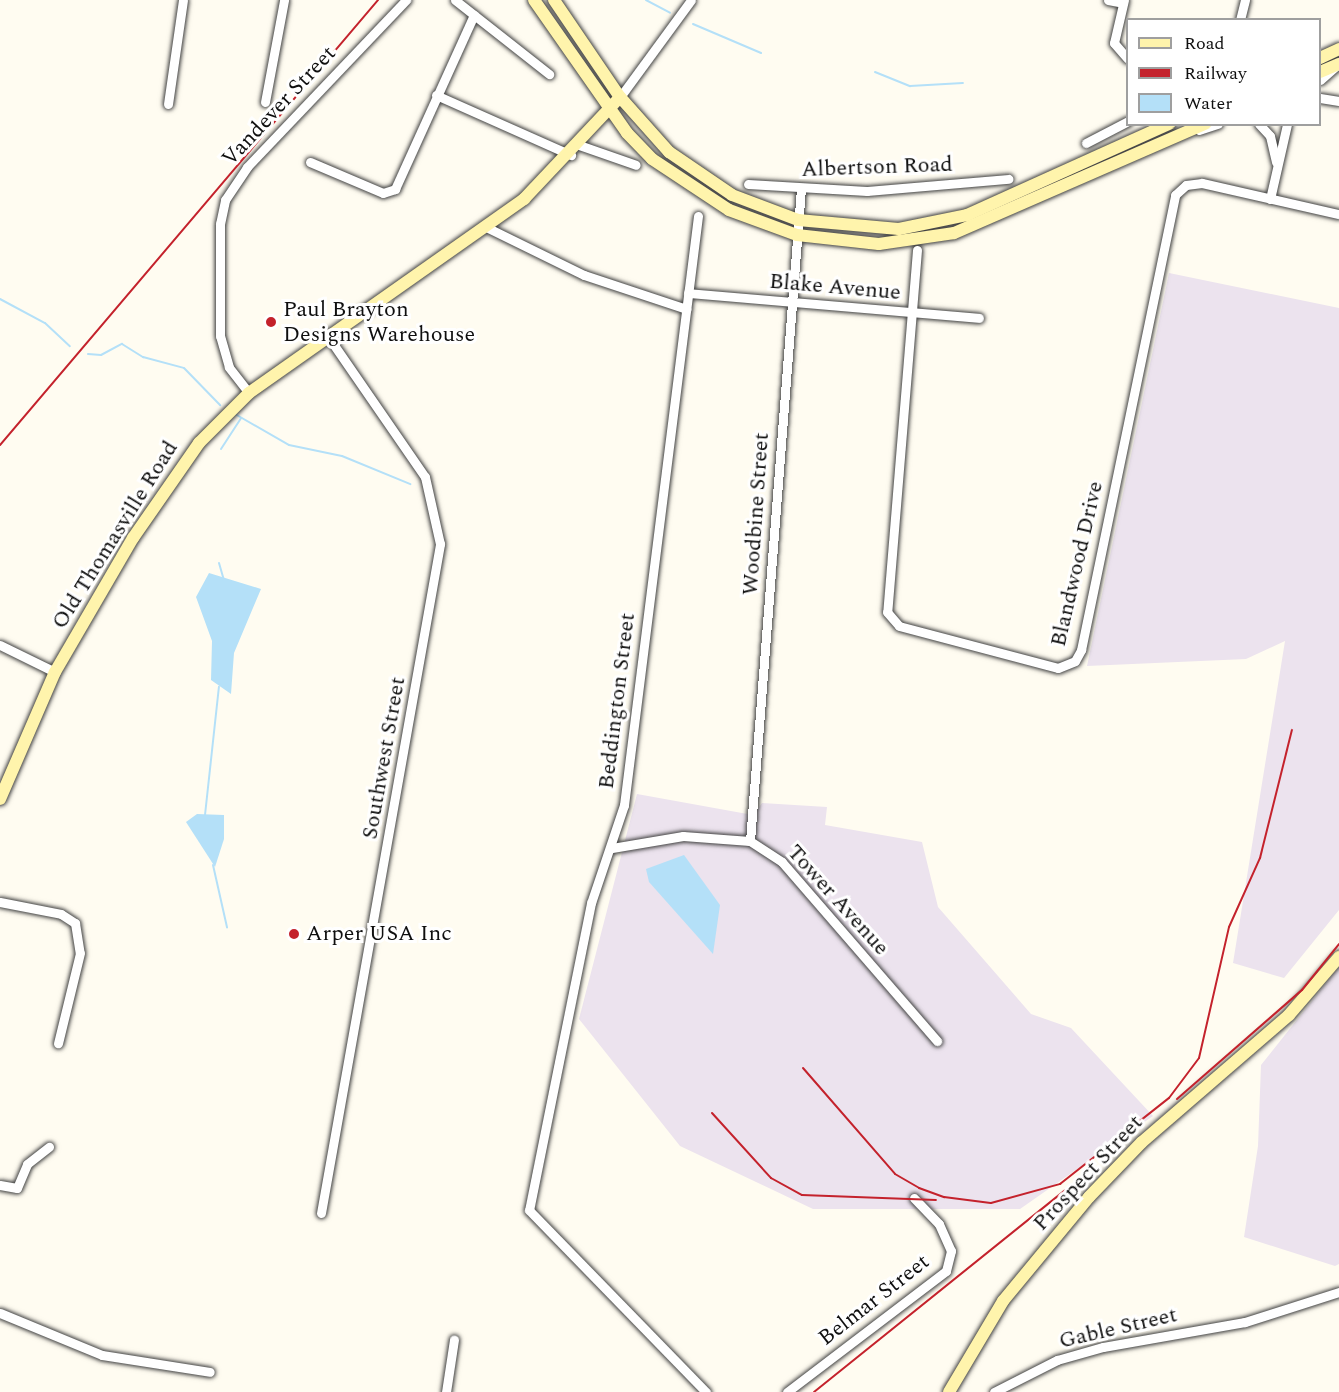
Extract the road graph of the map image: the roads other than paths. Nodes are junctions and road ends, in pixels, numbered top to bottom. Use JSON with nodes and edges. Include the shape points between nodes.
{"nodes":[{"id":1,"x":183,"y":0,"type":"edge"},
{"id":2,"x":284,"y":0,"type":"edge"},
{"id":3,"x":406,"y":0,"type":"edge"},
{"id":4,"x":455,"y":0,"type":"edge"},
{"id":5,"x":534,"y":0,"type":"edge"},
{"id":6,"x":554,"y":0,"type":"edge"},
{"id":7,"x":691,"y":0,"type":"edge"},
{"id":8,"x":1108,"y":0,"type":"edge"},
{"id":9,"x":1245,"y":0,"type":"edge"},
{"id":10,"x":1123,"y":2,"type":"edge"},
{"id":11,"x":474,"y":15,"type":"junction"},
{"id":12,"x":1241,"y":17,"type":"edge"},
{"id":13,"x":1339,"y":49,"type":"edge"},
{"id":14,"x":1321,"y":52,"type":"edge"},
{"id":15,"x":1126,"y":58,"type":"edge"},
{"id":16,"x":1321,"y":58,"type":"edge"},
{"id":17,"x":1338,"y":64,"type":"edge"},
{"id":18,"x":1321,"y":72,"type":"edge"},
{"id":19,"x":549,"y":74,"type":"dead end"},
{"id":20,"x":1321,"y":79,"type":"edge"},
{"id":21,"x":436,"y":95,"type":"junction"},
{"id":22,"x":620,"y":97,"type":"junction"},
{"id":23,"x":1321,"y":98,"type":"edge"},
{"id":24,"x":1339,"y":101,"type":"edge"},
{"id":25,"x":265,"y":102,"type":"dead end"},
{"id":26,"x":168,"y":104,"type":"dead end"},
{"id":27,"x":610,"y":109,"type":"junction"},
{"id":28,"x":1126,"y":122,"type":"edge"},
{"id":29,"x":1165,"y":126,"type":"edge"},
{"id":30,"x":1201,"y":126,"type":"edge"},
{"id":31,"x":1212,"y":126,"type":"edge"},
{"id":32,"x":1262,"y":126,"type":"edge"},
{"id":33,"x":1286,"y":126,"type":"edge"},
{"id":34,"x":1183,"y":135,"type":"junction"},
{"id":35,"x":1086,"y":143,"type":"dead end"},
{"id":36,"x":579,"y":145,"type":"junction"},
{"id":37,"x":571,"y":155,"type":"junction"},
{"id":38,"x":310,"y":162,"type":"dead end"},
{"id":39,"x":1277,"y":164,"type":"junction"},
{"id":40,"x":636,"y":165,"type":"dead end"},
{"id":41,"x":1008,"y":179,"type":"dead end"},
{"id":42,"x":748,"y":184,"type":"dead end"},
{"id":43,"x":801,"y":189,"type":"junction"},
{"id":44,"x":1270,"y":199,"type":"junction"},
{"id":45,"x":1339,"y":214,"type":"edge"},
{"id":46,"x":698,"y":216,"type":"dead end"},
{"id":47,"x":798,"y":220,"type":"junction"},
{"id":48,"x":486,"y":227,"type":"junction"},
{"id":49,"x":797,"y":235,"type":"junction"},
{"id":50,"x":917,"y":250,"type":"dead end"},
{"id":51,"x":688,"y":293,"type":"junction"},
{"id":52,"x":792,"y":303,"type":"junction"},
{"id":53,"x":686,"y":309,"type":"junction"},
{"id":54,"x":913,"y":313,"type":"junction"},
{"id":55,"x":979,"y":318,"type":"dead end"},
{"id":56,"x":328,"y":339,"type":"junction"},
{"id":57,"x":249,"y":393,"type":"junction"},
{"id":58,"x":0,"y":645,"type":"edge"},
{"id":59,"x":55,"y":672,"type":"junction"},
{"id":60,"x":0,"y":799,"type":"edge"},
{"id":61,"x":750,"y":841,"type":"junction"},
{"id":62,"x":612,"y":848,"type":"junction"},
{"id":63,"x":0,"y":902,"type":"edge"},
{"id":64,"x":1339,"y":957,"type":"edge"},
{"id":65,"x":937,"y":1041,"type":"dead end"},
{"id":66,"x":58,"y":1043,"type":"dead end"},
{"id":67,"x":49,"y":1147,"type":"dead end"},
{"id":68,"x":0,"y":1185,"type":"edge"},
{"id":69,"x":914,"y":1198,"type":"dead end"},
{"id":70,"x":321,"y":1213,"type":"dead end"},
{"id":71,"x":1339,"y":1292,"type":"edge"},
{"id":72,"x":0,"y":1313,"type":"edge"},
{"id":73,"x":454,"y":1340,"type":"dead end"},
{"id":74,"x":210,"y":1372,"type":"dead end"},
{"id":75,"x":446,"y":1392,"type":"edge"},
{"id":76,"x":706,"y":1392,"type":"edge"},
{"id":77,"x":787,"y":1392,"type":"edge"},
{"id":78,"x":949,"y":1392,"type":"edge"},
{"id":79,"x":994,"y":1392,"type":"edge"}],
"edges":[{"from":1,"to":26,"type":"street"},
{"from":2,"to":25,"type":"street"},
{"from":3,"to":57,"type":"street","name":"Vandever Street","via":[[247,167],[225,200],[220,224],[220,336],[229,367]]},
{"from":4,"to":11,"type":"street"},
{"from":5,"to":27,"type":"main road"},
{"from":6,"to":22,"type":"main road"},
{"from":7,"to":22,"type":"street","name":"Old Thomasville Road"},
{"from":8,"to":10,"type":"street"},
{"from":9,"to":12,"type":"street"},
{"from":10,"to":15,"type":"street","via":[[1117,53]]},
{"from":11,"to":19,"type":"street"},
{"from":11,"to":21,"type":"street"},
{"from":13,"to":14,"type":"street"},
{"from":13,"to":16,"type":"main road"},
{"from":17,"to":18,"type":"main road"},
{"from":17,"to":20,"type":"street"},
{"from":21,"to":37,"type":"street"},
{"from":21,"to":38,"type":"street","via":[[395,189],[383,193]]},
{"from":22,"to":27,"type":"main road","name":"Old Thomasville Road"},
{"from":22,"to":47,"type":"main road","via":[[653,136],[697,174],[732,195]]},
{"from":23,"to":24,"type":"street"},
{"from":27,"to":36,"type":"main road","name":"Old Thomasville Road"},
{"from":27,"to":49,"type":"main road","via":[[640,146],[680,181],[729,210]]},
{"from":28,"to":35,"type":"street"},
{"from":29,"to":47,"type":"main road","via":[[967,215],[899,229]]},
{"from":30,"to":34,"type":"main road"},
{"from":31,"to":34,"type":"street"},
{"from":32,"to":39,"type":"street","via":[[1270,136]]},
{"from":33,"to":39,"type":"street"},
{"from":34,"to":49,"type":"main road","via":[[954,233],[879,244]]},
{"from":36,"to":37,"type":"main road","name":"Old Thomasville Road"},
{"from":36,"to":40,"type":"street"},
{"from":37,"to":48,"type":"main road","name":"Old Thomasville Road"},
{"from":39,"to":44,"type":"street"},
{"from":41,"to":43,"type":"street","name":"Albertson Road","via":[[921,189]]},
{"from":42,"to":43,"type":"street","name":"Albertson Road"},
{"from":43,"to":47,"type":"street","name":"Woodbine Street"},
{"from":44,"to":45,"type":"street","name":"Blandwood Drive"},
{"from":44,"to":54,"type":"street","name":"Blandwood Drive","via":[[1194,183],[1175,195],[1081,650],[1065,667],[899,626],[887,612]]},
{"from":46,"to":51,"type":"street","name":"Beddington Street"},
{"from":47,"to":49,"type":"street","name":"Woodbine Street"},
{"from":48,"to":53,"type":"street","via":[[584,275]]},
{"from":48,"to":56,"type":"main road","name":"Old Thomasville Road"},
{"from":49,"to":52,"type":"street","name":"Woodbine Street"},
{"from":50,"to":54,"type":"street","name":"Blandwood Drive"},
{"from":51,"to":52,"type":"street","name":"Blake Avenue"},
{"from":51,"to":53,"type":"street","name":"Beddington Street"},
{"from":52,"to":54,"type":"street","name":"Blake Avenue"},
{"from":52,"to":61,"type":"street","name":"Woodbine Street"},
{"from":53,"to":62,"type":"street","name":"Beddington Street","via":[[624,805]]},
{"from":54,"to":55,"type":"street","name":"Blake Avenue"},
{"from":56,"to":57,"type":"main road","name":"Old Thomasville Road"},
{"from":56,"to":70,"type":"street","name":"Southwest Street","via":[[425,477],[440,543]]},
{"from":57,"to":59,"type":"main road","name":"Old Thomasville Road","via":[[199,442],[159,498]]},
{"from":58,"to":59,"type":"street"},
{"from":59,"to":60,"type":"main road","name":"Old Thomasville Road"},
{"from":61,"to":62,"type":"street","name":"Tower Avenue","via":[[682,836]]},
{"from":61,"to":65,"type":"street","name":"Tower Avenue","via":[[782,862]]},
{"from":62,"to":76,"type":"street","name":"Beddington Street","via":[[591,903],[531,1181],[529,1210],[535,1222]]},
{"from":63,"to":66,"type":"street","via":[[61,914],[75,923],[80,953]]},
{"from":64,"to":78,"type":"main road","name":"Prospect Street","via":[[1289,1015],[1142,1142],[1089,1197],[1003,1301]]},
{"from":67,"to":68,"type":"street","via":[[27,1164],[17,1188]]},
{"from":69,"to":77,"type":"street","name":"Belmar Street","via":[[939,1224],[951,1251],[946,1271]]},
{"from":71,"to":79,"type":"street","name":"Gable Street","via":[[1256,1319],[1103,1347],[1057,1360]]},
{"from":72,"to":74,"type":"street","via":[[102,1355]]},
{"from":73,"to":75,"type":"street"}]}
